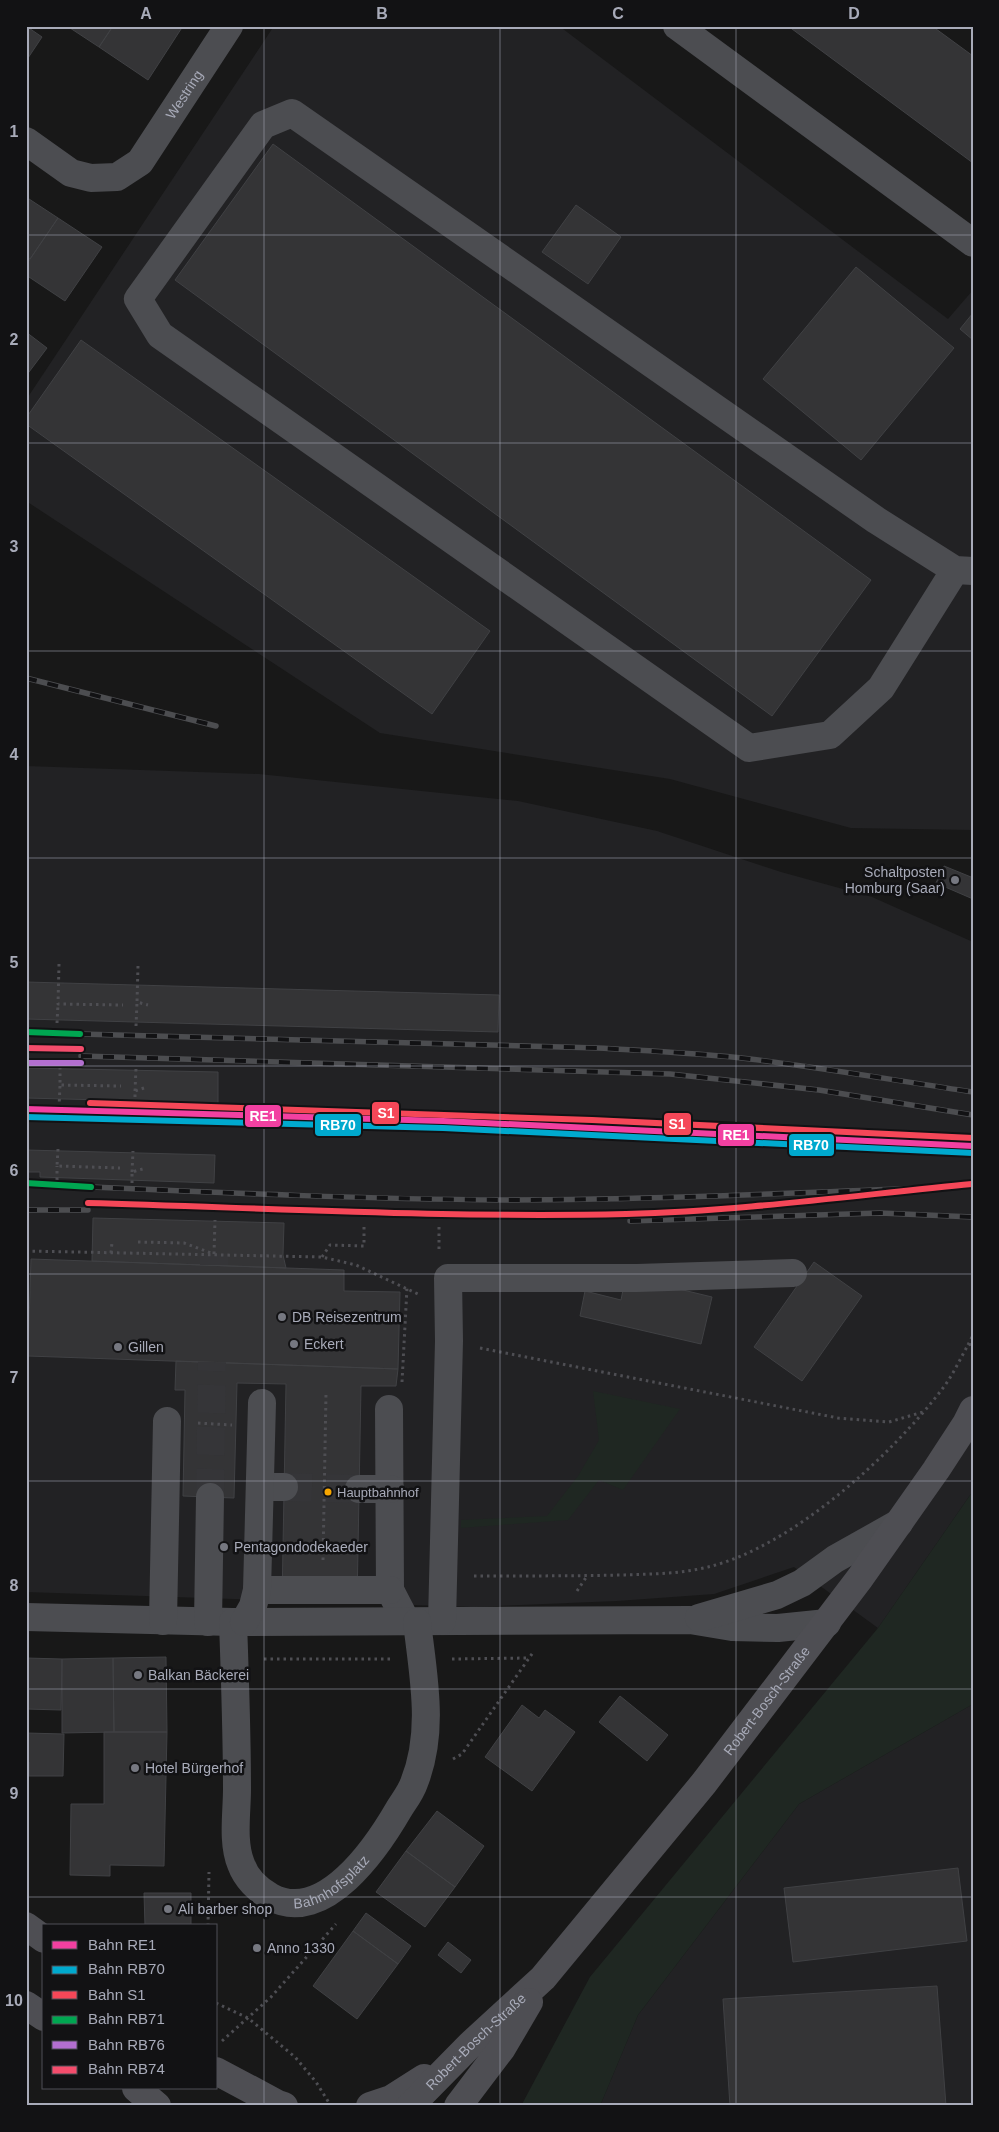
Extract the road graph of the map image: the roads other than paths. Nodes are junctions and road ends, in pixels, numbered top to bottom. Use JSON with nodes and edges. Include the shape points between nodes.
{"nodes":[{"id":1,"x":229,"y":26,"type":"edge"},
{"id":2,"x":677,"y":26,"type":"edge"},
{"id":3,"x":26,"y":141,"type":"edge"},
{"id":4,"x":973,"y":243,"type":"edge"},
{"id":5,"x":964,"y":571,"type":"edge"},
{"id":6,"x":793,"y":1273,"type":"dead end"},
{"id":7,"x":389,"y":1409,"type":"road end"},
{"id":8,"x":973,"y":1410,"type":"edge"},
{"id":9,"x":262,"y":1415,"type":"road end"},
{"id":10,"x":167,"y":1421,"type":"road end"},
{"id":11,"x":359,"y":1489,"type":"tunnel mouth"},
{"id":12,"x":390,"y":1489,"type":"junction"},
{"id":13,"x":210,"y":1497,"type":"tunnel mouth"},
{"id":14,"x":899,"y":1522,"type":"junction"},
{"id":15,"x":257,"y":1590,"type":"junction"},
{"id":16,"x":390,"y":1590,"type":"junction"},
{"id":17,"x":26,"y":1617,"type":"edge"},
{"id":18,"x":163,"y":1620,"type":"junction"},
{"id":19,"x":690,"y":1620,"type":"junction"},
{"id":20,"x":422,"y":1621,"type":"junction"},
{"id":21,"x":228,"y":1622,"type":"junction"},
{"id":22,"x":827,"y":1623,"type":"junction"},
{"id":23,"x":26,"y":1926,"type":"edge"},
{"id":24,"x":42,"y":1938,"type":"edge"},
{"id":25,"x":543,"y":1978,"type":"junction"},
{"id":26,"x":26,"y":2005,"type":"edge"},
{"id":27,"x":42,"y":2016,"type":"edge"},
{"id":28,"x":470,"y":2045,"type":"junction"},
{"id":29,"x":218,"y":2073,"type":"edge"},
{"id":30,"x":218,"y":2081,"type":"edge"},
{"id":31,"x":138,"y":2090,"type":"edge"},
{"id":32,"x":157,"y":2106,"type":"edge"},
{"id":33,"x":244,"y":2106,"type":"edge"},
{"id":34,"x":284,"y":2106,"type":"edge"},
{"id":35,"x":370,"y":2106,"type":"edge"},
{"id":36,"x":410,"y":2106,"type":"edge"},
{"id":37,"x":458,"y":2106,"type":"edge"}],
"edges":[{"from":1,"to":3,"type":"street","name":"Westring","via":[[140,162],[117,177],[91,178],[71,172]]},
{"from":2,"to":4,"type":"street"},
{"from":5,"to":5,"type":"street","via":[[876,520],[292,113],[263,125],[138,299],[160,335],[749,748],[830,735],[881,688]]},
{"from":6,"to":20,"type":"street","via":[[636,1278],[448,1278],[444,1576]]},
{"from":7,"to":12,"type":"street"},
{"from":8,"to":14,"type":"main road","name":"Robert-Bosch-Straße"},
{"from":9,"to":15,"type":"street","via":[[272,1487]]},
{"from":10,"to":18,"type":"street"},
{"from":11,"to":12,"type":"street"},
{"from":12,"to":16,"type":"street"},
{"from":13,"to":21,"type":"street","name":"Bahnhofsplatz"},
{"from":14,"to":19,"type":"street","via":[[794,1587],[746,1605]]},
{"from":14,"to":22,"type":"main road","name":"Robert-Bosch-Straße"},
{"from":15,"to":16,"type":"street"},
{"from":15,"to":21,"type":"street","via":[[253,1606]]},
{"from":16,"to":20,"type":"street"},
{"from":17,"to":18,"type":"street"},
{"from":18,"to":21,"type":"street"},
{"from":19,"to":20,"type":"street"},
{"from":19,"to":22,"type":"street","via":[[732,1627],[778,1628]]},
{"from":20,"to":21,"type":"street"},
{"from":20,"to":21,"type":"street","name":"Bahnhofsplatz","via":[[421,1659],[428,1712],[414,1783],[388,1828],[351,1874],[319,1898],[305,1902],[281,1901],[261,1892],[240,1864],[234,1659]]},
{"from":22,"to":25,"type":"main road","name":"Robert-Bosch-Straße","via":[[704,1783]]},
{"from":23,"to":24,"type":"main road"},
{"from":25,"to":28,"type":"main road","name":"Robert-Bosch-Straße"},
{"from":25,"to":37,"type":"main road","name":"Robert-Bosch-Straße","via":[[502,2048]]},
{"from":26,"to":27,"type":"main road"},
{"from":28,"to":35,"type":"main road","via":[[411,2087]]},
{"from":28,"to":36,"type":"main road","name":"Robert-Bosch-Straße"},
{"from":29,"to":34,"type":"main road"},
{"from":30,"to":33,"type":"main road"},
{"from":31,"to":32,"type":"main road"}]}
